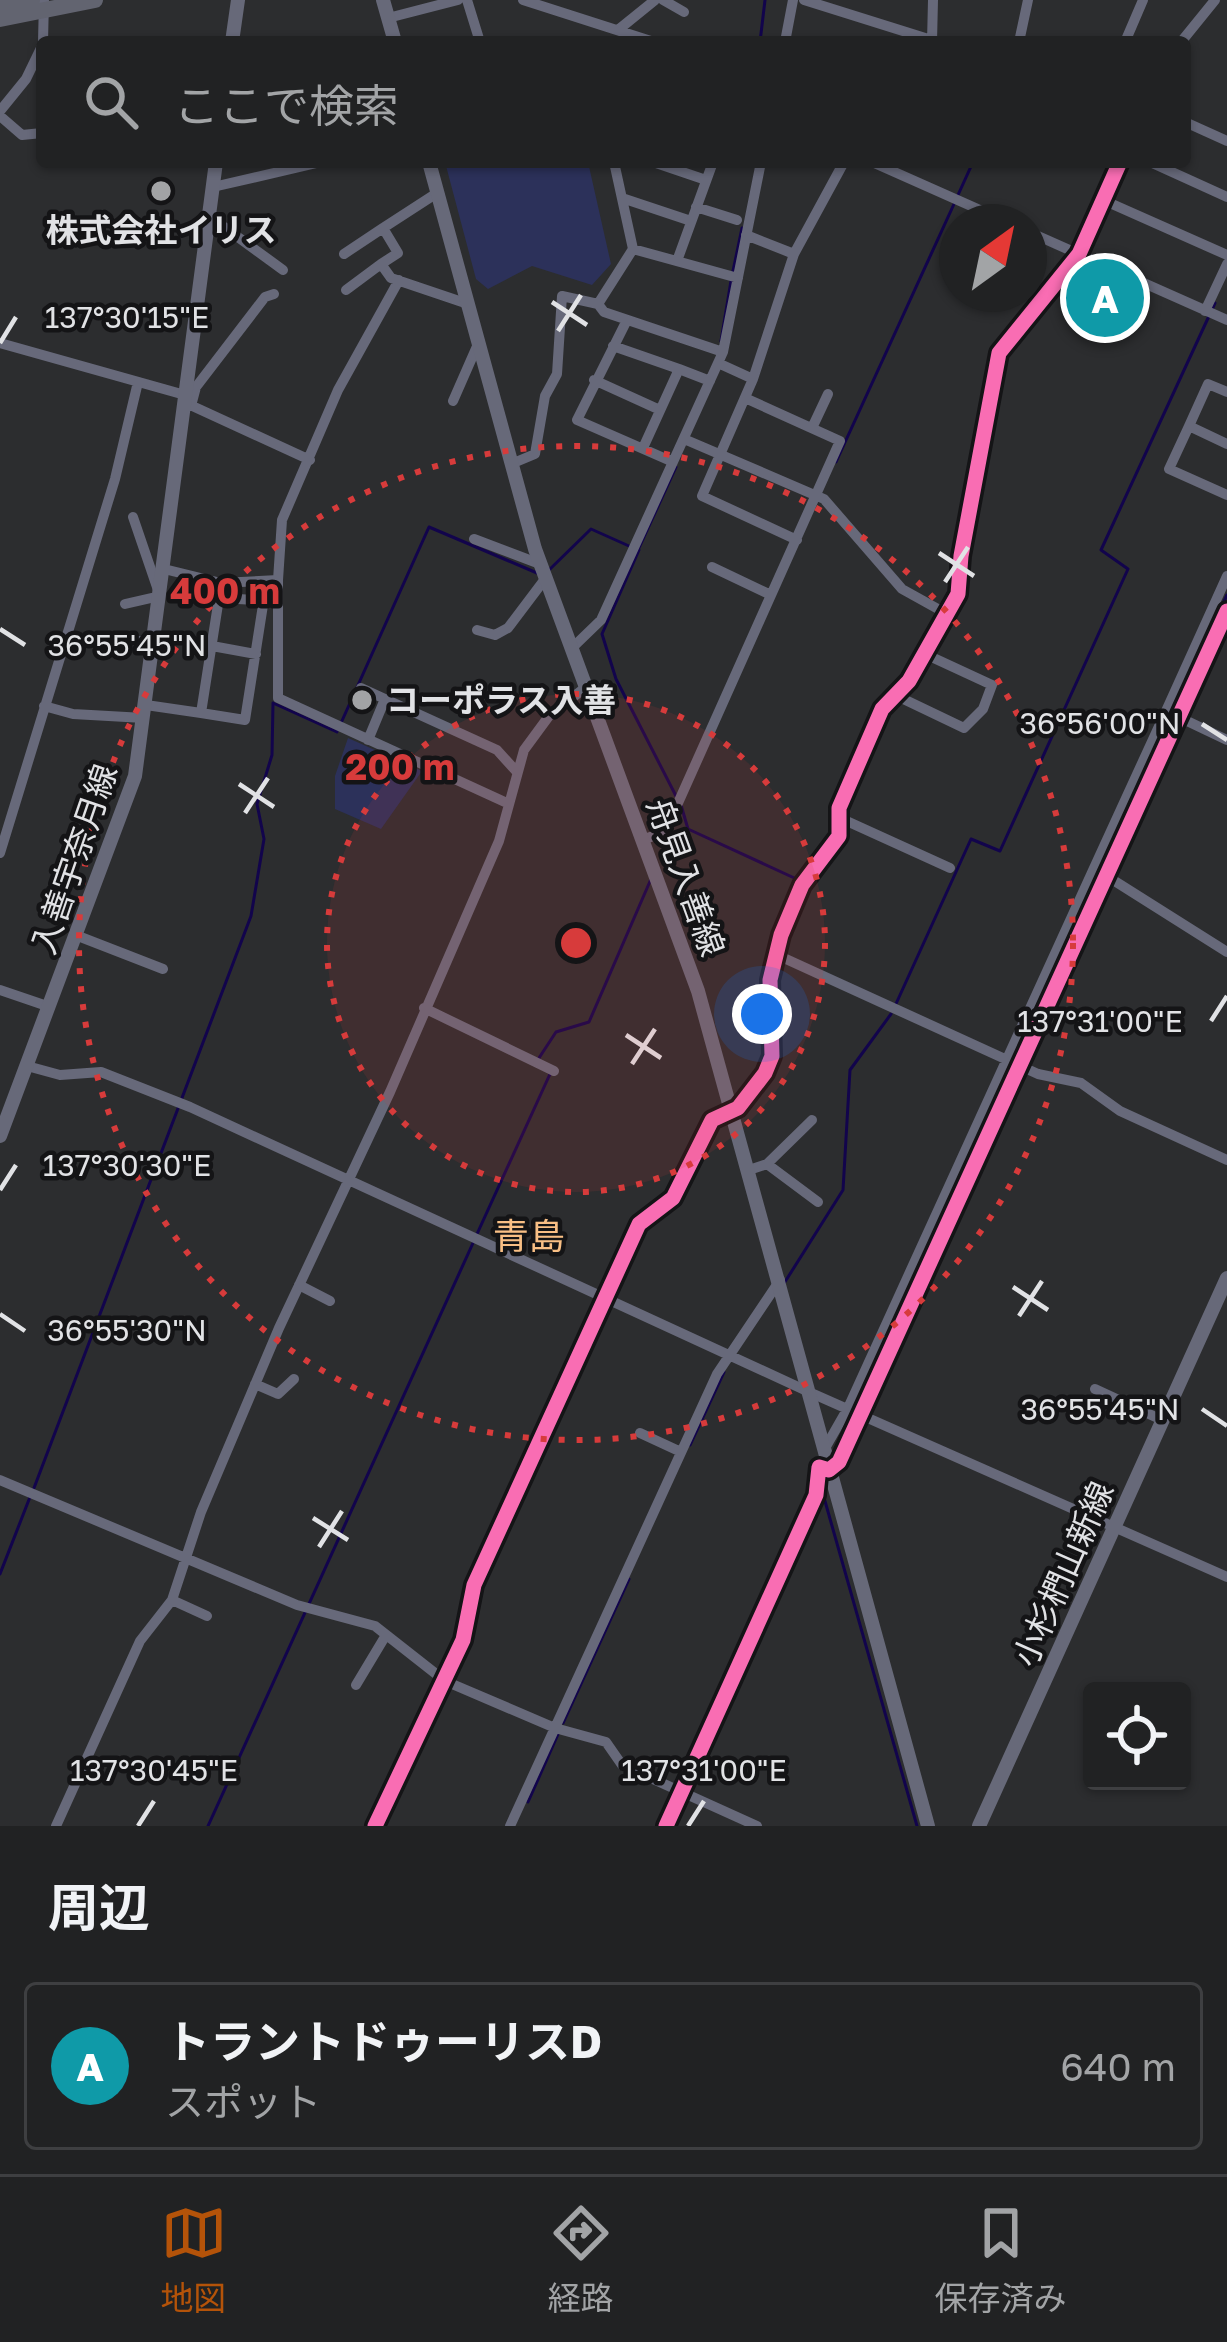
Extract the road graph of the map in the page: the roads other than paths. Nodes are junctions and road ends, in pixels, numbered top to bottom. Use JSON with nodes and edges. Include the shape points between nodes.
{"nodes":[{"id":1,"x":94,"y":0,"type":"edge"},
{"id":2,"x":238,"y":0,"type":"edge"},
{"id":3,"x":383,"y":0,"type":"edge"},
{"id":4,"x":463,"y":0,"type":"edge"},
{"id":5,"x":523,"y":0,"type":"edge"},
{"id":6,"x":659,"y":0,"type":"edge"},
{"id":7,"x":793,"y":0,"type":"edge"},
{"id":8,"x":804,"y":0,"type":"edge"},
{"id":9,"x":933,"y":0,"type":"edge"},
{"id":10,"x":1028,"y":0,"type":"edge"},
{"id":11,"x":1144,"y":0,"type":"edge"},
{"id":12,"x":1215,"y":0,"type":"edge"},
{"id":13,"x":40,"y":3,"type":"edge"},
{"id":14,"x":0,"y":7,"type":"edge"},
{"id":15,"x":685,"y":12,"type":"dead end"},
{"id":16,"x":388,"y":18,"type":"junction"},
{"id":17,"x":0,"y":19,"type":"edge"},
{"id":18,"x":618,"y":30,"type":"junction"},
{"id":19,"x":42,"y":36,"type":"edge"},
{"id":20,"x":233,"y":36,"type":"edge"},
{"id":21,"x":393,"y":36,"type":"edge"},
{"id":22,"x":478,"y":36,"type":"edge"},
{"id":23,"x":626,"y":36,"type":"edge"},
{"id":24,"x":786,"y":36,"type":"edge"},
{"id":25,"x":915,"y":36,"type":"edge"},
{"id":26,"x":934,"y":36,"type":"edge"},
{"id":27,"x":1020,"y":36,"type":"edge"},
{"id":28,"x":1127,"y":36,"type":"edge"},
{"id":29,"x":1186,"y":36,"type":"edge"},
{"id":30,"x":36,"y":58,"type":"edge"},
{"id":31,"x":0,"y":113,"type":"edge"},
{"id":32,"x":1191,"y":125,"type":"edge"},
{"id":33,"x":36,"y":134,"type":"edge"},
{"id":34,"x":1227,"y":141,"type":"edge"},
{"id":35,"x":215,"y":168,"type":"edge"},
{"id":36,"x":296,"y":168,"type":"edge"},
{"id":37,"x":431,"y":168,"type":"edge"},
{"id":38,"x":615,"y":168,"type":"edge"},
{"id":39,"x":671,"y":168,"type":"edge"},
{"id":40,"x":711,"y":168,"type":"edge"},
{"id":41,"x":760,"y":168,"type":"edge"},
{"id":42,"x":841,"y":168,"type":"edge"},
{"id":43,"x":886,"y":168,"type":"edge"},
{"id":44,"x":1117,"y":168,"type":"edge"},
{"id":45,"x":1163,"y":168,"type":"edge"},
{"id":46,"x":706,"y":180,"type":"junction"},
{"id":47,"x":213,"y":188,"type":"junction"},
{"id":48,"x":437,"y":193,"type":"junction"},
{"id":49,"x":1227,"y":197,"type":"edge"},
{"id":50,"x":622,"y":198,"type":"junction"},
{"id":51,"x":1103,"y":200,"type":"junction"},
{"id":52,"x":966,"y":204,"type":"edge"},
{"id":53,"x":696,"y":207,"type":"junction"},
{"id":54,"x":209,"y":216,"type":"junction"},
{"id":55,"x":691,"y":220,"type":"junction"},
{"id":56,"x":737,"y":220,"type":"dead end"},
{"id":57,"x":383,"y":228,"type":"junction"},
{"id":58,"x":746,"y":235,"type":"junction"},
{"id":59,"x":1047,"y":240,"type":"edge"},
{"id":60,"x":634,"y":249,"type":"junction"},
{"id":61,"x":344,"y":254,"type":"dead end"},
{"id":62,"x":794,"y":254,"type":"junction"},
{"id":63,"x":1079,"y":254,"type":"junction"},
{"id":64,"x":1227,"y":260,"type":"edge"},
{"id":65,"x":677,"y":261,"type":"junction"},
{"id":66,"x":381,"y":264,"type":"junction"},
{"id":67,"x":283,"y":270,"type":"dead end"},
{"id":68,"x":738,"y":278,"type":"junction"},
{"id":69,"x":399,"y":280,"type":"junction"},
{"id":70,"x":346,"y":290,"type":"dead end"},
{"id":71,"x":274,"y":294,"type":"dead end"},
{"id":72,"x":468,"y":304,"type":"junction"},
{"id":73,"x":598,"y":304,"type":"junction"},
{"id":74,"x":1205,"y":311,"type":"junction"},
{"id":75,"x":627,"y":320,"type":"junction"},
{"id":76,"x":1227,"y":320,"type":"edge"},
{"id":77,"x":0,"y":343,"type":"edge"},
{"id":78,"x":478,"y":344,"type":"junction"},
{"id":79,"x":613,"y":346,"type":"junction"},
{"id":80,"x":720,"y":357,"type":"junction"},
{"id":81,"x":679,"y":369,"type":"junction"},
{"id":82,"x":753,"y":379,"type":"junction"},
{"id":83,"x":594,"y":380,"type":"junction"},
{"id":84,"x":710,"y":381,"type":"junction"},
{"id":85,"x":138,"y":382,"type":"junction"},
{"id":86,"x":1227,"y":392,"type":"edge"},
{"id":87,"x":828,"y":394,"type":"dead end"},
{"id":88,"x":745,"y":398,"type":"junction"},
{"id":89,"x":187,"y":401,"type":"junction"},
{"id":90,"x":453,"y":401,"type":"dead end"},
{"id":91,"x":660,"y":410,"type":"junction"},
{"id":92,"x":1189,"y":426,"type":"junction"},
{"id":93,"x":812,"y":428,"type":"junction"},
{"id":94,"x":684,"y":439,"type":"junction"},
{"id":95,"x":1227,"y":444,"type":"edge"},
{"id":96,"x":643,"y":448,"type":"junction"},
{"id":97,"x":720,"y":454,"type":"junction"},
{"id":98,"x":310,"y":460,"type":"junction"},
{"id":99,"x":673,"y":462,"type":"junction"},
{"id":100,"x":512,"y":464,"type":"junction"},
{"id":101,"x":816,"y":495,"type":"junction"},
{"id":102,"x":1227,"y":495,"type":"edge"},
{"id":103,"x":133,"y":517,"type":"dead end"},
{"id":104,"x":474,"y":538,"type":"dead end"},
{"id":105,"x":796,"y":540,"type":"junction"},
{"id":106,"x":712,"y":567,"type":"dead end"},
{"id":107,"x":164,"y":569,"type":"junction"},
{"id":108,"x":543,"y":571,"type":"junction"},
{"id":109,"x":1227,"y":576,"type":"edge"},
{"id":110,"x":278,"y":580,"type":"junction"},
{"id":111,"x":771,"y":595,"type":"junction"},
{"id":112,"x":160,"y":596,"type":"junction"},
{"id":113,"x":125,"y":604,"type":"dead end"},
{"id":114,"x":1227,"y":611,"type":"edge"},
{"id":115,"x":947,"y":614,"type":"junction"},
{"id":116,"x":477,"y":630,"type":"dead end"},
{"id":117,"x":65,"y":640,"type":"junction"},
{"id":118,"x":154,"y":644,"type":"junction"},
{"id":119,"x":212,"y":646,"type":"junction"},
{"id":120,"x":571,"y":649,"type":"junction"},
{"id":121,"x":256,"y":654,"type":"junction"},
{"id":122,"x":925,"y":654,"type":"junction"},
{"id":123,"x":586,"y":687,"type":"junction"},
{"id":124,"x":361,"y":688,"type":"dead end"},
{"id":125,"x":250,"y":692,"type":"junction"},
{"id":126,"x":895,"y":695,"type":"junction"},
{"id":127,"x":278,"y":698,"type":"junction"},
{"id":128,"x":386,"y":699,"type":"junction"},
{"id":129,"x":44,"y":706,"type":"junction"},
{"id":130,"x":145,"y":711,"type":"junction"},
{"id":131,"x":201,"y":713,"type":"junction"},
{"id":132,"x":1173,"y":715,"type":"junction"},
{"id":133,"x":368,"y":740,"type":"junction"},
{"id":134,"x":1227,"y":740,"type":"edge"},
{"id":135,"x":516,"y":771,"type":"junction"},
{"id":136,"x":508,"y":803,"type":"junction"},
{"id":137,"x":840,"y":818,"type":"junction"},
{"id":138,"x":645,"y":839,"type":"junction"},
{"id":139,"x":0,"y":853,"type":"edge"},
{"id":140,"x":950,"y":868,"type":"dead end"},
{"id":141,"x":1094,"y":868,"type":"junction"},
{"id":142,"x":1107,"y":875,"type":"junction"},
{"id":143,"x":78,"y":936,"type":"junction"},
{"id":144,"x":1227,"y":952,"type":"edge"},
{"id":145,"x":775,"y":954,"type":"junction"},
{"id":146,"x":163,"y":970,"type":"dead end"},
{"id":147,"x":0,"y":990,"type":"edge"},
{"id":148,"x":50,"y":1006,"type":"junction"},
{"id":149,"x":424,"y":1008,"type":"junction"},
{"id":150,"x":1014,"y":1063,"type":"junction"},
{"id":151,"x":27,"y":1066,"type":"junction"},
{"id":152,"x":554,"y":1071,"type":"dead end"},
{"id":153,"x":731,"y":1110,"type":"junction"},
{"id":154,"x":812,"y":1120,"type":"dead end"},
{"id":155,"x":0,"y":1136,"type":"edge"},
{"id":156,"x":1227,"y":1160,"type":"edge"},
{"id":157,"x":767,"y":1164,"type":"junction"},
{"id":158,"x":748,"y":1169,"type":"junction"},
{"id":159,"x":349,"y":1178,"type":"junction"},
{"id":160,"x":818,"y":1202,"type":"dead end"},
{"id":161,"x":1227,"y":1278,"type":"edge"},
{"id":162,"x":780,"y":1280,"type":"junction"},
{"id":163,"x":299,"y":1285,"type":"junction"},
{"id":164,"x":606,"y":1296,"type":"junction"},
{"id":165,"x":330,"y":1301,"type":"dead end"},
{"id":166,"x":730,"y":1352,"type":"junction"},
{"id":167,"x":294,"y":1379,"type":"dead end"},
{"id":168,"x":255,"y":1384,"type":"junction"},
{"id":169,"x":1095,"y":1389,"type":"dead end"},
{"id":170,"x":809,"y":1392,"type":"junction"},
{"id":171,"x":855,"y":1412,"type":"junction"},
{"id":172,"x":1162,"y":1420,"type":"junction"},
{"id":173,"x":640,"y":1433,"type":"dead end"},
{"id":174,"x":824,"y":1450,"type":"junction"},
{"id":175,"x":681,"y":1452,"type":"junction"},
{"id":176,"x":829,"y":1470,"type":"junction"},
{"id":177,"x":0,"y":1480,"type":"edge"},
{"id":178,"x":1114,"y":1525,"type":"junction"},
{"id":179,"x":185,"y":1558,"type":"junction"},
{"id":180,"x":1227,"y":1577,"type":"edge"},
{"id":181,"x":172,"y":1600,"type":"junction"},
{"id":182,"x":207,"y":1616,"type":"dead end"},
{"id":183,"x":386,"y":1635,"type":"junction"},
{"id":184,"x":445,"y":1681,"type":"junction"},
{"id":185,"x":356,"y":1685,"type":"dead end"},
{"id":186,"x":554,"y":1728,"type":"junction"},
{"id":187,"x":682,"y":1792,"type":"junction"},
{"id":188,"x":56,"y":1826,"type":"edge"},
{"id":189,"x":375,"y":1826,"type":"edge"},
{"id":190,"x":510,"y":1826,"type":"edge"},
{"id":191,"x":666,"y":1826,"type":"edge"},
{"id":192,"x":757,"y":1826,"type":"edge"},
{"id":193,"x":928,"y":1826,"type":"edge"},
{"id":194,"x":979,"y":1826,"type":"edge"}],
"edges":[{"from":1,"to":13,"type":"highway"},
{"from":2,"to":20,"type":"main road"},
{"from":3,"to":16,"type":"main road"},
{"from":4,"to":16,"type":"street"},
{"from":4,"to":22,"type":"street"},
{"from":5,"to":18,"type":"street"},
{"from":6,"to":15,"type":"street"},
{"from":6,"to":18,"type":"street"},
{"from":7,"to":24,"type":"street"},
{"from":8,"to":25,"type":"street"},
{"from":9,"to":26,"type":"street"},
{"from":10,"to":27,"type":"street"},
{"from":11,"to":28,"type":"street"},
{"from":12,"to":29,"type":"street"},
{"from":13,"to":14,"type":"highway"},
{"from":13,"to":17,"type":"highway"},
{"from":13,"to":19,"type":"street"},
{"from":16,"to":21,"type":"main road"},
{"from":18,"to":23,"type":"street"},
{"from":30,"to":31,"type":"street"},
{"from":31,"to":33,"type":"street","via":[[22,136]]},
{"from":32,"to":34,"type":"street"},
{"from":35,"to":47,"type":"main road","name":"入善宇奈月線"},
{"from":36,"to":47,"type":"street"},
{"from":37,"to":48,"type":"main road","name":"舟見入善線"},
{"from":38,"to":50,"type":"street"},
{"from":39,"to":46,"type":"street"},
{"from":40,"to":46,"type":"street"},
{"from":41,"to":58,"type":"street"},
{"from":42,"to":62,"type":"street"},
{"from":43,"to":52,"type":"street"},
{"from":44,"to":51,"type":"street"},
{"from":45,"to":49,"type":"street"},
{"from":46,"to":53,"type":"street"},
{"from":47,"to":54,"type":"main road","name":"入善宇奈月線"},
{"from":48,"to":57,"type":"street"},
{"from":48,"to":72,"type":"main road","name":"舟見入善線"},
{"from":50,"to":55,"type":"street"},
{"from":50,"to":60,"type":"street"},
{"from":51,"to":63,"type":"street"},
{"from":51,"to":64,"type":"street"},
{"from":53,"to":55,"type":"street"},
{"from":53,"to":56,"type":"street"},
{"from":54,"to":67,"type":"street"},
{"from":54,"to":89,"type":"main road","name":"入善宇奈月線"},
{"from":55,"to":65,"type":"street"},
{"from":57,"to":61,"type":"street"},
{"from":57,"to":66,"type":"street","via":[[398,253]]},
{"from":58,"to":62,"type":"street"},
{"from":58,"to":68,"type":"street"},
{"from":59,"to":63,"type":"street"},
{"from":60,"to":65,"type":"street"},
{"from":60,"to":73,"type":"street"},
{"from":62,"to":82,"type":"street"},
{"from":63,"to":74,"type":"street"},
{"from":63,"to":115,"type":"street","via":[[999,353],[963,580]]},
{"from":64,"to":74,"type":"street"},
{"from":65,"to":68,"type":"street"},
{"from":66,"to":69,"type":"street"},
{"from":66,"to":70,"type":"street"},
{"from":68,"to":80,"type":"street"},
{"from":69,"to":72,"type":"street"},
{"from":69,"to":98,"type":"street"},
{"from":71,"to":89,"type":"street"},
{"from":72,"to":78,"type":"main road","name":"舟見入善線"},
{"from":73,"to":75,"type":"street"},
{"from":73,"to":100,"type":"street","via":[[562,296],[557,374],[535,454]]},
{"from":74,"to":76,"type":"street"},
{"from":75,"to":79,"type":"street"},
{"from":75,"to":80,"type":"street"},
{"from":77,"to":85,"type":"street"},
{"from":78,"to":90,"type":"street"},
{"from":78,"to":100,"type":"main road","name":"舟見入善線"},
{"from":79,"to":81,"type":"street"},
{"from":79,"to":83,"type":"street"},
{"from":80,"to":82,"type":"street"},
{"from":80,"to":84,"type":"street"},
{"from":81,"to":84,"type":"street"},
{"from":81,"to":91,"type":"street"},
{"from":82,"to":88,"type":"street"},
{"from":83,"to":91,"type":"street"},
{"from":83,"to":96,"type":"street","via":[[578,420]]},
{"from":84,"to":94,"type":"street"},
{"from":85,"to":89,"type":"street"},
{"from":85,"to":117,"type":"street"},
{"from":86,"to":92,"type":"street","via":[[1208,384]]},
{"from":87,"to":93,"type":"street"},
{"from":88,"to":93,"type":"street"},
{"from":88,"to":97,"type":"street"},
{"from":89,"to":98,"type":"street"},
{"from":89,"to":107,"type":"main road","name":"入善宇奈月線"},
{"from":91,"to":96,"type":"street"},
{"from":92,"to":95,"type":"street"},
{"from":92,"to":102,"type":"street","via":[[1169,469]]},
{"from":93,"to":101,"type":"street","via":[[840,441]]},
{"from":94,"to":97,"type":"street"},
{"from":94,"to":99,"type":"street"},
{"from":96,"to":99,"type":"street"},
{"from":97,"to":101,"type":"street"},
{"from":97,"to":105,"type":"street","via":[[702,496]]},
{"from":98,"to":110,"type":"street","via":[[278,531]]},
{"from":99,"to":120,"type":"street","via":[[601,620]]},
{"from":100,"to":108,"type":"main road","name":"舟見入善線"},
{"from":101,"to":105,"type":"street"},
{"from":101,"to":115,"type":"street","via":[[902,589]]},
{"from":103,"to":112,"type":"street"},
{"from":104,"to":108,"type":"street"},
{"from":105,"to":111,"type":"street"},
{"from":106,"to":111,"type":"street"},
{"from":107,"to":110,"type":"street","via":[[221,583]]},
{"from":107,"to":112,"type":"main road","name":"入善宇奈月線"},
{"from":108,"to":116,"type":"street","via":[[508,628],[495,635]]},
{"from":108,"to":120,"type":"main road","name":"舟見入善線"},
{"from":109,"to":132,"type":"street"},
{"from":110,"to":127,"type":"street"},
{"from":111,"to":138,"type":"street","via":[[664,832]]},
{"from":112,"to":113,"type":"street"},
{"from":112,"to":118,"type":"main road","name":"入善宇奈月線"},
{"from":114,"to":132,"type":"street"},
{"from":115,"to":122,"type":"street"},
{"from":117,"to":118,"type":"street","via":[[112,636]]},
{"from":117,"to":129,"type":"street"},
{"from":118,"to":130,"type":"main road","name":"入善宇奈月線"},
{"from":119,"to":121,"type":"street"},
{"from":119,"to":121,"type":"street","via":[[219,598],[258,600]]},
{"from":119,"to":131,"type":"street"},
{"from":120,"to":123,"type":"main road","name":"舟見入善線"},
{"from":121,"to":125,"type":"street"},
{"from":122,"to":126,"type":"street"},
{"from":122,"to":126,"type":"street","via":[[992,685],[983,709],[964,728]]},
{"from":123,"to":135,"type":"street","via":[[538,728]]},
{"from":123,"to":138,"type":"main road","name":"舟見入善線"},
{"from":124,"to":128,"type":"street"},
{"from":125,"to":127,"type":"street"},
{"from":125,"to":131,"type":"street","via":[[240,723]]},
{"from":126,"to":137,"type":"street","via":[[882,709]]},
{"from":127,"to":133,"type":"street"},
{"from":128,"to":133,"type":"street"},
{"from":128,"to":135,"type":"street","via":[[497,750]]},
{"from":129,"to":130,"type":"street","via":[[74,714]]},
{"from":129,"to":139,"type":"street"},
{"from":130,"to":131,"type":"street"},
{"from":130,"to":143,"type":"main road","name":"入善宇奈月線","via":[[126,811]]},
{"from":132,"to":134,"type":"street"},
{"from":132,"to":141,"type":"street"},
{"from":132,"to":142,"type":"street"},
{"from":133,"to":136,"type":"street"},
{"from":135,"to":136,"type":"street"},
{"from":136,"to":149,"type":"street","via":[[499,842]]},
{"from":137,"to":140,"type":"street"},
{"from":137,"to":145,"type":"street","via":[[839,836],[802,886]]},
{"from":138,"to":153,"type":"main road","name":"舟見入善線"},
{"from":141,"to":142,"type":"street"},
{"from":141,"to":150,"type":"street"},
{"from":142,"to":144,"type":"street"},
{"from":142,"to":150,"type":"street"},
{"from":143,"to":146,"type":"street"},
{"from":143,"to":148,"type":"main road","name":"入善宇奈月線"},
{"from":145,"to":150,"type":"street"},
{"from":145,"to":153,"type":"street","via":[[772,1056],[748,1099]]},
{"from":147,"to":148,"type":"street"},
{"from":148,"to":151,"type":"main road","name":"入善宇奈月線"},
{"from":149,"to":152,"type":"street"},
{"from":149,"to":159,"type":"street"},
{"from":150,"to":156,"type":"street","via":[[1093,1089],[1120,1112]]},
{"from":150,"to":171,"type":"street"},
{"from":151,"to":155,"type":"main road","name":"入善宇奈月線"},
{"from":151,"to":159,"type":"street","via":[[60,1076],[101,1072]]},
{"from":153,"to":158,"type":"main road","name":"舟見入善線"},
{"from":153,"to":164,"type":"street","via":[[712,1120],[673,1198],[639,1224]]},
{"from":154,"to":157,"type":"street"},
{"from":157,"to":158,"type":"street"},
{"from":157,"to":160,"type":"street"},
{"from":158,"to":162,"type":"main road","name":"舟見入善線"},
{"from":159,"to":163,"type":"street"},
{"from":159,"to":164,"type":"street"},
{"from":161,"to":172,"type":"main road","name":"小杉椚山新線"},
{"from":162,"to":166,"type":"street"},
{"from":162,"to":170,"type":"main road","name":"舟見入善線"},
{"from":163,"to":165,"type":"street"},
{"from":163,"to":168,"type":"street"},
{"from":164,"to":166,"type":"street"},
{"from":164,"to":184,"type":"street","via":[[474,1585]]},
{"from":166,"to":170,"type":"street"},
{"from":166,"to":175,"type":"street"},
{"from":167,"to":168,"type":"street","via":[[278,1394]]},
{"from":168,"to":179,"type":"street"},
{"from":169,"to":172,"type":"street"},
{"from":170,"to":171,"type":"street"},
{"from":170,"to":174,"type":"main road","name":"舟見入善線"},
{"from":171,"to":174,"type":"street"},
{"from":171,"to":176,"type":"street"},
{"from":171,"to":178,"type":"street"},
{"from":172,"to":178,"type":"main road","name":"小杉椚山新線"},
{"from":173,"to":175,"type":"street"},
{"from":174,"to":176,"type":"main road","name":"舟見入善線"},
{"from":175,"to":186,"type":"street"},
{"from":176,"to":187,"type":"street","via":[[819,1467],[816,1496]]},
{"from":176,"to":193,"type":"main road","name":"舟見入善線"},
{"from":177,"to":179,"type":"street"},
{"from":178,"to":180,"type":"street"},
{"from":178,"to":194,"type":"main road","name":"小杉椚山新線"},
{"from":179,"to":181,"type":"street"},
{"from":179,"to":183,"type":"street"},
{"from":181,"to":182,"type":"street"},
{"from":181,"to":188,"type":"street","via":[[140,1641]]},
{"from":183,"to":184,"type":"street"},
{"from":183,"to":185,"type":"street"},
{"from":184,"to":186,"type":"street"},
{"from":184,"to":189,"type":"street"},
{"from":186,"to":187,"type":"street","via":[[606,1742],[622,1765]]},
{"from":186,"to":190,"type":"street"},
{"from":187,"to":191,"type":"street"},
{"from":187,"to":192,"type":"street"}]}
